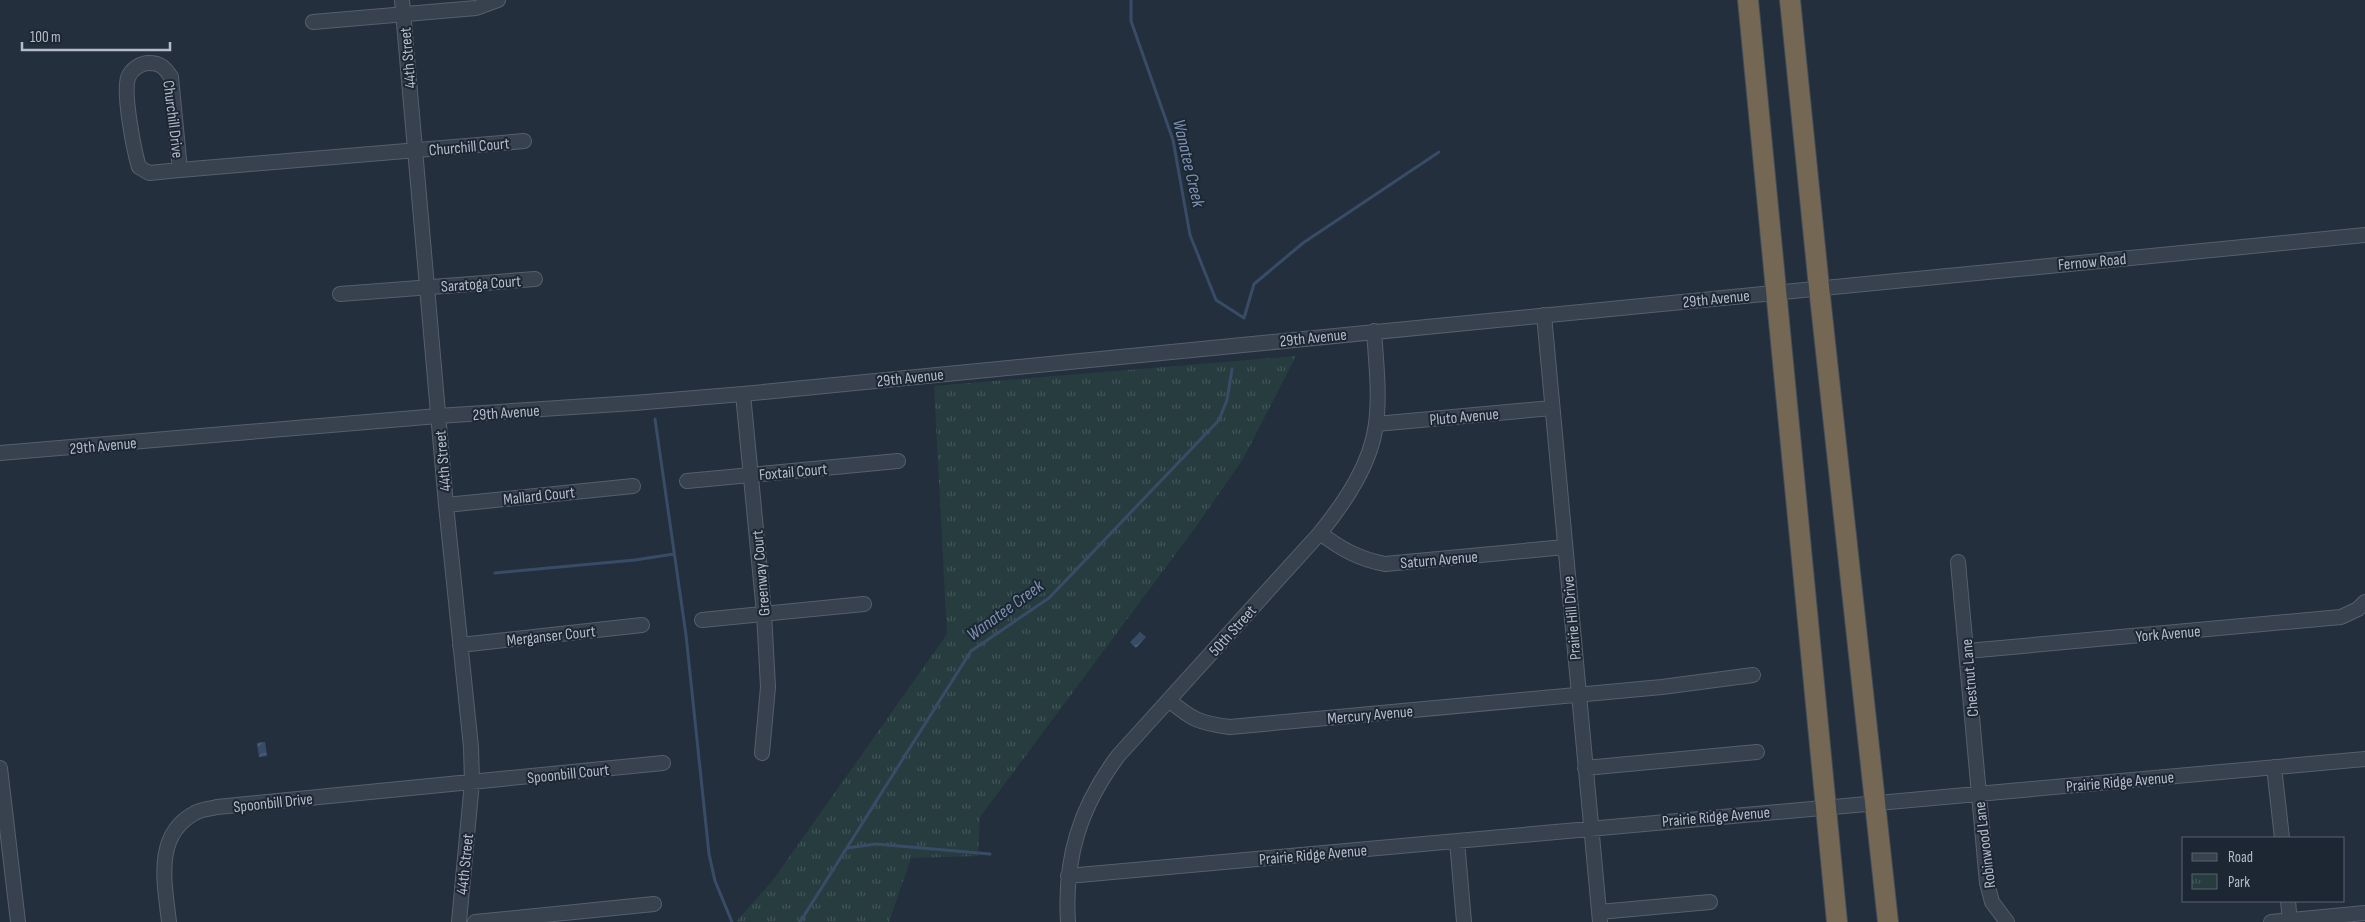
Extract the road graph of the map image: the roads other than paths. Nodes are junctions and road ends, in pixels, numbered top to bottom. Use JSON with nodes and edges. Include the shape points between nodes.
{"nodes":[{"id":1,"x":498,"y":0,"type":"edge"},
{"id":2,"x":1748,"y":0,"type":"edge"},
{"id":3,"x":1790,"y":0,"type":"edge"},
{"id":4,"x":402,"y":7,"type":"edge"},
{"id":5,"x":313,"y":22,"type":"dead end"},
{"id":6,"x":524,"y":141,"type":"dead end"},
{"id":7,"x":414,"y":151,"type":"junction"},
{"id":8,"x":180,"y":170,"type":"junction"},
{"id":9,"x":2365,"y":235,"type":"edge"},
{"id":10,"x":535,"y":279,"type":"dead end"},
{"id":11,"x":426,"y":287,"type":"junction"},
{"id":12,"x":1819,"y":287,"type":"junction"},
{"id":13,"x":1776,"y":292,"type":"junction"},
{"id":14,"x":340,"y":294,"type":"dead end"},
{"id":15,"x":1544,"y":314,"type":"junction"},
{"id":16,"x":1374,"y":331,"type":"junction"},
{"id":17,"x":743,"y":394,"type":"junction"},
{"id":18,"x":1552,"y":408,"type":"junction"},
{"id":19,"x":438,"y":416,"type":"junction"},
{"id":20,"x":1376,"y":424,"type":"junction"},
{"id":21,"x":0,"y":454,"type":"edge"},
{"id":22,"x":898,"y":461,"type":"dead end"},
{"id":23,"x":750,"y":475,"type":"junction"},
{"id":24,"x":687,"y":481,"type":"dead end"},
{"id":25,"x":632,"y":486,"type":"dead end"},
{"id":26,"x":446,"y":505,"type":"junction"},
{"id":27,"x":1320,"y":533,"type":"junction"},
{"id":28,"x":1565,"y":547,"type":"junction"},
{"id":29,"x":1958,"y":562,"type":"dead end"},
{"id":30,"x":2365,"y":602,"type":"edge"},
{"id":31,"x":864,"y":604,"type":"dead end"},
{"id":32,"x":764,"y":614,"type":"junction"},
{"id":33,"x":702,"y":620,"type":"dead end"},
{"id":34,"x":642,"y":625,"type":"dead end"},
{"id":35,"x":460,"y":645,"type":"junction"},
{"id":36,"x":1967,"y":651,"type":"junction"},
{"id":37,"x":1753,"y":675,"type":"dead end"},
{"id":38,"x":1578,"y":695,"type":"junction"},
{"id":39,"x":1169,"y":700,"type":"junction"},
{"id":40,"x":1757,"y":752,"type":"dead end"},
{"id":41,"x":762,"y":753,"type":"dead end"},
{"id":42,"x":2365,"y":758,"type":"edge"},
{"id":43,"x":663,"y":763,"type":"dead end"},
{"id":44,"x":0,"y":768,"type":"edge"},
{"id":45,"x":1585,"y":768,"type":"junction"},
{"id":46,"x":2274,"y":768,"type":"junction"},
{"id":47,"x":472,"y":782,"type":"junction"},
{"id":48,"x":1978,"y":793,"type":"junction"},
{"id":49,"x":1876,"y":802,"type":"junction"},
{"id":50,"x":1826,"y":806,"type":"junction"},
{"id":51,"x":1591,"y":828,"type":"junction"},
{"id":52,"x":2282,"y":837,"type":"edge"},
{"id":53,"x":1457,"y":841,"type":"junction"},
{"id":54,"x":1068,"y":876,"type":"junction"},
{"id":55,"x":7,"y":882,"type":"edge"},
{"id":56,"x":1710,"y":902,"type":"dead end"},
{"id":57,"x":2288,"y":902,"type":"edge"},
{"id":58,"x":654,"y":904,"type":"dead end"},
{"id":59,"x":2365,"y":913,"type":"edge"},
{"id":60,"x":1599,"y":917,"type":"edge"},
{"id":61,"x":2290,"y":921,"type":"edge"},
{"id":62,"x":18,"y":922,"type":"edge"},
{"id":63,"x":169,"y":922,"type":"edge"},
{"id":64,"x":459,"y":922,"type":"edge"},
{"id":65,"x":475,"y":922,"type":"edge"},
{"id":66,"x":1068,"y":922,"type":"edge"},
{"id":67,"x":1464,"y":922,"type":"edge"},
{"id":68,"x":1837,"y":922,"type":"edge"},
{"id":69,"x":1888,"y":922,"type":"edge"},
{"id":70,"x":2007,"y":922,"type":"edge"},
{"id":71,"x":2271,"y":922,"type":"edge"}],
"edges":[{"from":1,"to":4,"type":"street","via":[[476,8]]},
{"from":2,"to":13,"type":"highway"},
{"from":3,"to":12,"type":"highway"},
{"from":4,"to":5,"type":"street"},
{"from":4,"to":7,"type":"street","name":"44th Street"},
{"from":6,"to":7,"type":"street","name":"Churchill Court"},
{"from":7,"to":8,"type":"street","name":"Churchill Drive"},
{"from":7,"to":11,"type":"street","name":"44th Street"},
{"from":8,"to":8,"type":"street","name":"Churchill Drive","via":[[171,77],[156,63],[145,63],[134,68],[128,77],[134,152],[139,167],[149,173]]},
{"from":9,"to":12,"type":"street","name":"Fernow Road"},
{"from":10,"to":11,"type":"street","name":"Saratoga Court"},
{"from":11,"to":14,"type":"street","name":"Saratoga Court"},
{"from":11,"to":19,"type":"street","name":"44th Street"},
{"from":12,"to":13,"type":"street","name":"29th Avenue"},
{"from":12,"to":49,"type":"highway"},
{"from":13,"to":15,"type":"street","name":"29th Avenue"},
{"from":13,"to":50,"type":"highway"},
{"from":15,"to":16,"type":"street","name":"29th Avenue"},
{"from":15,"to":18,"type":"street","name":"Prairie Hill Drive"},
{"from":16,"to":17,"type":"street","name":"29th Avenue"},
{"from":16,"to":20,"type":"street","name":"50th Street"},
{"from":17,"to":19,"type":"street","name":"29th Avenue"},
{"from":17,"to":23,"type":"street","name":"Greenway Court"},
{"from":18,"to":20,"type":"street","name":"Pluto Avenue"},
{"from":18,"to":28,"type":"street","name":"Prairie Hill Drive"},
{"from":19,"to":21,"type":"street","name":"29th Avenue"},
{"from":19,"to":26,"type":"street","name":"44th Street"},
{"from":20,"to":27,"type":"street","name":"50th Street","via":[[1370,452],[1359,474],[1341,508]]},
{"from":22,"to":23,"type":"street","name":"Foxtail Court"},
{"from":23,"to":24,"type":"street","name":"Foxtail Court"},
{"from":23,"to":32,"type":"street","name":"Greenway Court"},
{"from":25,"to":26,"type":"street","name":"Mallard Court"},
{"from":26,"to":35,"type":"street","name":"44th Street"},
{"from":27,"to":28,"type":"street","name":"Saturn Avenue","via":[[1341,549],[1365,560],[1385,564]]},
{"from":27,"to":39,"type":"street","name":"50th Street"},
{"from":28,"to":38,"type":"street","name":"Prairie Hill Drive"},
{"from":29,"to":36,"type":"street","name":"Chestnut Lane"},
{"from":30,"to":36,"type":"street","name":"York Avenue","via":[[2341,617]]},
{"from":31,"to":32,"type":"street"},
{"from":32,"to":33,"type":"street"},
{"from":32,"to":41,"type":"street","name":"Greenway Court","via":[[768,686]]},
{"from":34,"to":35,"type":"street","name":"Merganser Court"},
{"from":35,"to":47,"type":"street","name":"44th Street"},
{"from":36,"to":48,"type":"street","name":"Chestnut Lane"},
{"from":37,"to":38,"type":"street","name":"Mercury Avenue"},
{"from":38,"to":39,"type":"street","name":"Mercury Avenue","via":[[1230,727],[1203,724]]},
{"from":38,"to":45,"type":"street","name":"Prairie Hill Drive"},
{"from":39,"to":54,"type":"street","name":"50th Street","via":[[1099,781],[1077,833]]},
{"from":40,"to":45,"type":"street"},
{"from":42,"to":46,"type":"street","name":"Prairie Ridge Avenue"},
{"from":43,"to":47,"type":"street","name":"Spoonbill Court"},
{"from":44,"to":55,"type":"street"},
{"from":45,"to":51,"type":"street","name":"Prairie Hill Drive"},
{"from":46,"to":48,"type":"street","name":"Prairie Ridge Avenue"},
{"from":46,"to":52,"type":"street"},
{"from":47,"to":63,"type":"street","name":"Spoonbill Drive","via":[[217,807],[195,812],[180,825],[167,845],[163,867]]},
{"from":47,"to":64,"type":"street","name":"44th Street"},
{"from":48,"to":49,"type":"street","name":"Prairie Ridge Avenue"},
{"from":48,"to":70,"type":"street","name":"Robinwood Lane","via":[[1987,882],[1992,902]]},
{"from":49,"to":50,"type":"street","name":"Prairie Ridge Avenue"},
{"from":49,"to":69,"type":"highway"},
{"from":50,"to":51,"type":"street","name":"Prairie Ridge Avenue"},
{"from":50,"to":68,"type":"highway"},
{"from":51,"to":53,"type":"street","name":"Prairie Ridge Avenue"},
{"from":51,"to":60,"type":"street","name":"Prairie Hill Drive"},
{"from":53,"to":54,"type":"street","name":"Prairie Ridge Avenue"},
{"from":53,"to":67,"type":"street"},
{"from":54,"to":66,"type":"street","name":"50th Street"},
{"from":55,"to":62,"type":"street"},
{"from":56,"to":60,"type":"street"},
{"from":57,"to":61,"type":"street"},
{"from":58,"to":65,"type":"street"},
{"from":59,"to":61,"type":"street"},
{"from":61,"to":71,"type":"street"}]}
